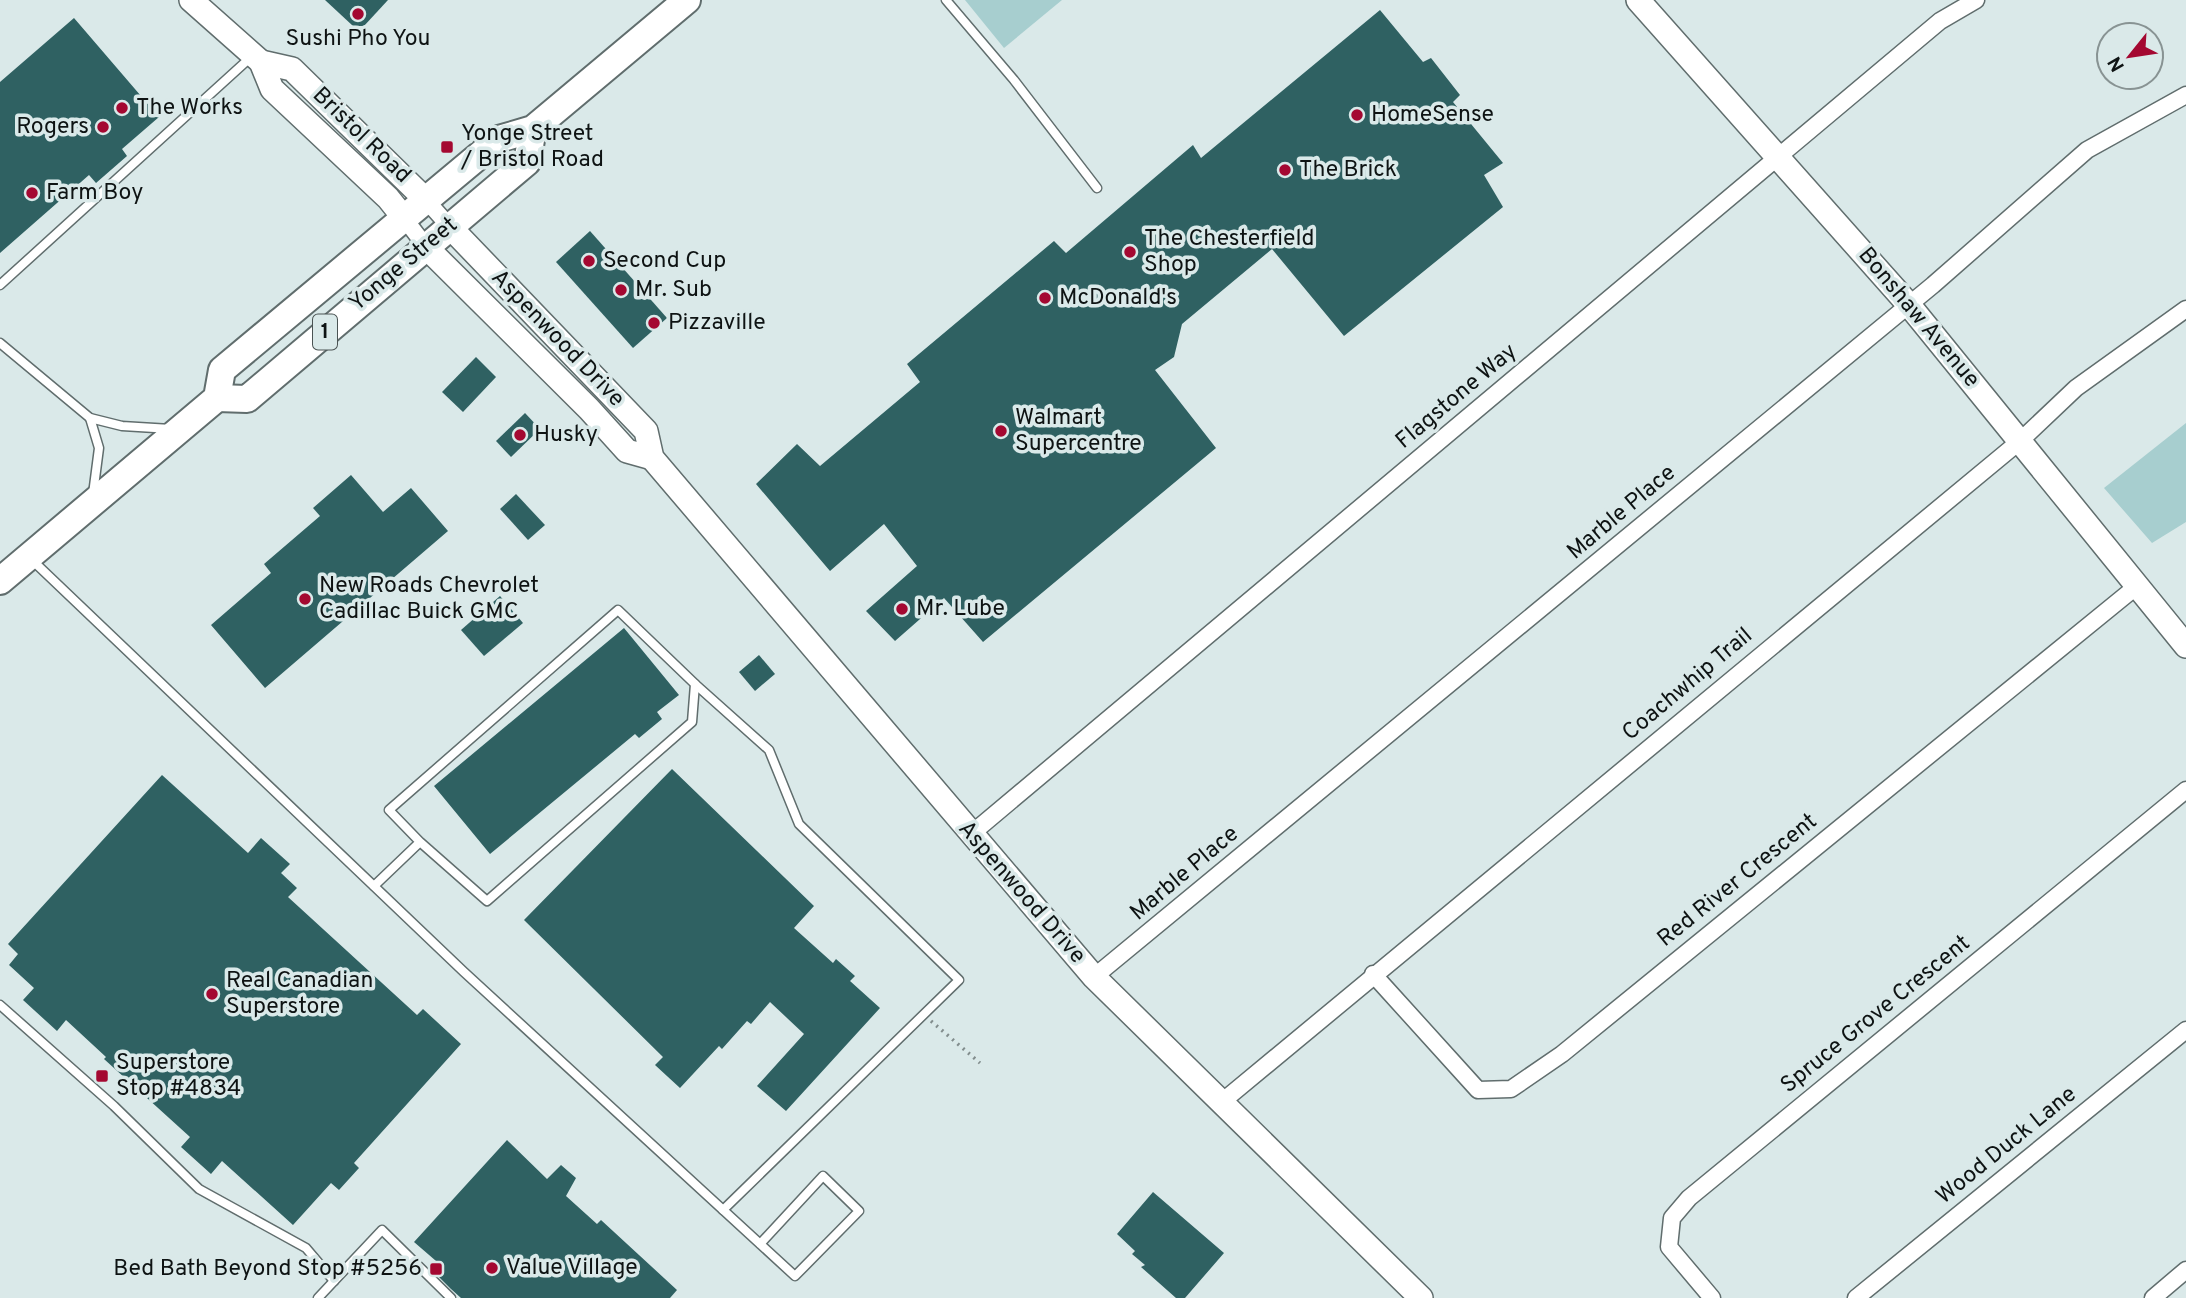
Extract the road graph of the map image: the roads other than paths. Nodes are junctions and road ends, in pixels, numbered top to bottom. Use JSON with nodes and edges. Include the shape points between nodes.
{"nodes":[{"id":1,"x":191,"y":0,"type":"edge"},
{"id":2,"x":687,"y":0,"type":"edge"},
{"id":3,"x":946,"y":0,"type":"edge"},
{"id":4,"x":1639,"y":0,"type":"edge"},
{"id":5,"x":1976,"y":0,"type":"edge"},
{"id":6,"x":257,"y":59,"type":"junction"},
{"id":7,"x":2186,"y":95,"type":"edge"},
{"id":8,"x":533,"y":129,"type":"junction"},
{"id":9,"x":1778,"y":157,"type":"junction"},
{"id":10,"x":1097,"y":187,"type":"dead end"},
{"id":11,"x":426,"y":200,"type":"junction"},
{"id":12,"x":404,"y":218,"type":"junction"},
{"id":13,"x":450,"y":227,"type":"junction"},
{"id":14,"x":427,"y":248,"type":"junction"},
{"id":15,"x":0,"y":285,"type":"edge"},
{"id":16,"x":1909,"y":305,"type":"junction"},
{"id":17,"x":2186,"y":309,"type":"edge"},
{"id":18,"x":0,"y":343,"type":"edge"},
{"id":19,"x":217,"y":398,"type":"junction"},
{"id":20,"x":90,"y":418,"type":"junction"},
{"id":21,"x":179,"y":429,"type":"junction"},
{"id":22,"x":2020,"y":441,"type":"junction"},
{"id":23,"x":652,"y":458,"type":"junction"},
{"id":24,"x":92,"y":503,"type":"junction"},
{"id":25,"x":29,"y":557,"type":"junction"},
{"id":26,"x":0,"y":581,"type":"edge"},
{"id":27,"x":2137,"y":586,"type":"junction"},
{"id":28,"x":2186,"y":646,"type":"edge"},
{"id":29,"x":695,"y":684,"type":"junction"},
{"id":30,"x":2186,"y":790,"type":"edge"},
{"id":31,"x":970,"y":835,"type":"junction"},
{"id":32,"x":420,"y":842,"type":"junction"},
{"id":33,"x":374,"y":886,"type":"junction"},
{"id":34,"x":1373,"y":974,"type":"junction"},
{"id":35,"x":1094,"y":977,"type":"junction"},
{"id":36,"x":0,"y":1005,"type":"edge"},
{"id":37,"x":2186,"y":1030,"type":"edge"},
{"id":38,"x":1223,"y":1101,"type":"junction"},
{"id":39,"x":723,"y":1210,"type":"junction"},
{"id":40,"x":760,"y":1244,"type":"junction"},
{"id":41,"x":2186,"y":1270,"type":"edge"},
{"id":42,"x":334,"y":1281,"type":"junction"},
{"id":43,"x":1416,"y":1297,"type":"edge"},
{"id":44,"x":318,"y":1298,"type":"edge"},
{"id":45,"x":451,"y":1298,"type":"edge"},
{"id":46,"x":1712,"y":1298,"type":"edge"},
{"id":47,"x":1856,"y":1298,"type":"edge"},
{"id":48,"x":2153,"y":1298,"type":"edge"}],
"edges":[{"from":1,"to":6,"type":"street","name":"Bristol Road"},
{"from":2,"to":8,"type":"main road","name":"Yonge Street","number":"1"},
{"from":3,"to":10,"type":"lane"},
{"from":4,"to":9,"type":"street","name":"Bonshaw Avenue"},
{"from":5,"to":9,"type":"street","name":"Flagstone Way","via":[[1940,21]]},
{"from":6,"to":11,"type":"street","name":"Bristol Road","via":[[292,69]]},
{"from":6,"to":12,"type":"street","name":"Bristol Road","via":[[272,89]]},
{"from":6,"to":15,"type":"lane"},
{"from":7,"to":16,"type":"street","name":"Marble Place","via":[[2087,150]]},
{"from":8,"to":11,"type":"main road","name":"Yonge Street","number":"1","via":[[499,139]]},
{"from":8,"to":13,"type":"main road","name":"Yonge Street","number":"1","via":[[527,162]]},
{"from":9,"to":16,"type":"street","name":"Bonshaw Avenue"},
{"from":9,"to":31,"type":"street","name":"Flagstone Way"},
{"from":11,"to":12,"type":"main road","name":"Yonge Street","number":"1"},
{"from":11,"to":13,"type":"street","name":"Bristol Road"},
{"from":12,"to":14,"type":"street","name":"Bristol Road"},
{"from":12,"to":19,"type":"main road","name":"Yonge Street","number":"1","via":[[222,370]]},
{"from":13,"to":14,"type":"main road","name":"Yonge Street","number":"1"},
{"from":13,"to":23,"type":"street","name":"Aspenwood Drive","via":[[646,431]]},
{"from":14,"to":19,"type":"main road","name":"Yonge Street","number":"1","via":[[247,399]]},
{"from":14,"to":23,"type":"street","name":"Aspenwood Drive","via":[[627,451]]},
{"from":16,"to":22,"type":"street","name":"Bonshaw Avenue"},
{"from":16,"to":35,"type":"street","name":"Marble Place"},
{"from":17,"to":22,"type":"street","name":"Coachwhip Trail","via":[[2076,388]]},
{"from":18,"to":20,"type":"lane"},
{"from":19,"to":21,"type":"main road"},
{"from":20,"to":21,"type":"lane","via":[[122,426]]},
{"from":20,"to":24,"type":"lane","via":[[99,448]]},
{"from":21,"to":24,"type":"main road"},
{"from":22,"to":27,"type":"street","name":"Bonshaw Avenue"},
{"from":22,"to":34,"type":"street","name":"Coachwhip Trail"},
{"from":23,"to":31,"type":"street","name":"Aspenwood Drive"},
{"from":24,"to":25,"type":"main road"},
{"from":25,"to":26,"type":"main road"},
{"from":25,"to":33,"type":"lane"},
{"from":27,"to":28,"type":"street","name":"Bonshaw Avenue"},
{"from":27,"to":34,"type":"street","name":"Red River Crescent","via":[[1573,1045],[1511,1089],[1478,1090]]},
{"from":29,"to":32,"type":"lane","via":[[692,722],[487,901]]},
{"from":29,"to":32,"type":"lane","via":[[618,610],[389,810]]},
{"from":29,"to":39,"type":"lane","via":[[768,750],[799,824],[959,980]]},
{"from":30,"to":46,"type":"street","name":"Spruce Grove Crescent","via":[[1689,1198],[1672,1218],[1669,1247]]},
{"from":31,"to":35,"type":"street","name":"Aspenwood Drive"},
{"from":32,"to":33,"type":"lane"},
{"from":33,"to":39,"type":"lane"},
{"from":34,"to":38,"type":"street","name":"Coachwhip Trail"},
{"from":35,"to":38,"type":"street","name":"Aspenwood Drive"},
{"from":36,"to":42,"type":"lane","via":[[199,1189],[306,1248]]},
{"from":37,"to":47,"type":"street","name":"Wood Duck Lane"},
{"from":38,"to":43,"type":"street","name":"Aspenwood Drive"},
{"from":39,"to":40,"type":"lane"},
{"from":40,"to":40,"type":"lane","via":[[823,1175],[859,1211],[795,1276]]},
{"from":41,"to":48,"type":"street"},
{"from":42,"to":44,"type":"lane"},
{"from":42,"to":45,"type":"lane","via":[[382,1230]]}]}
